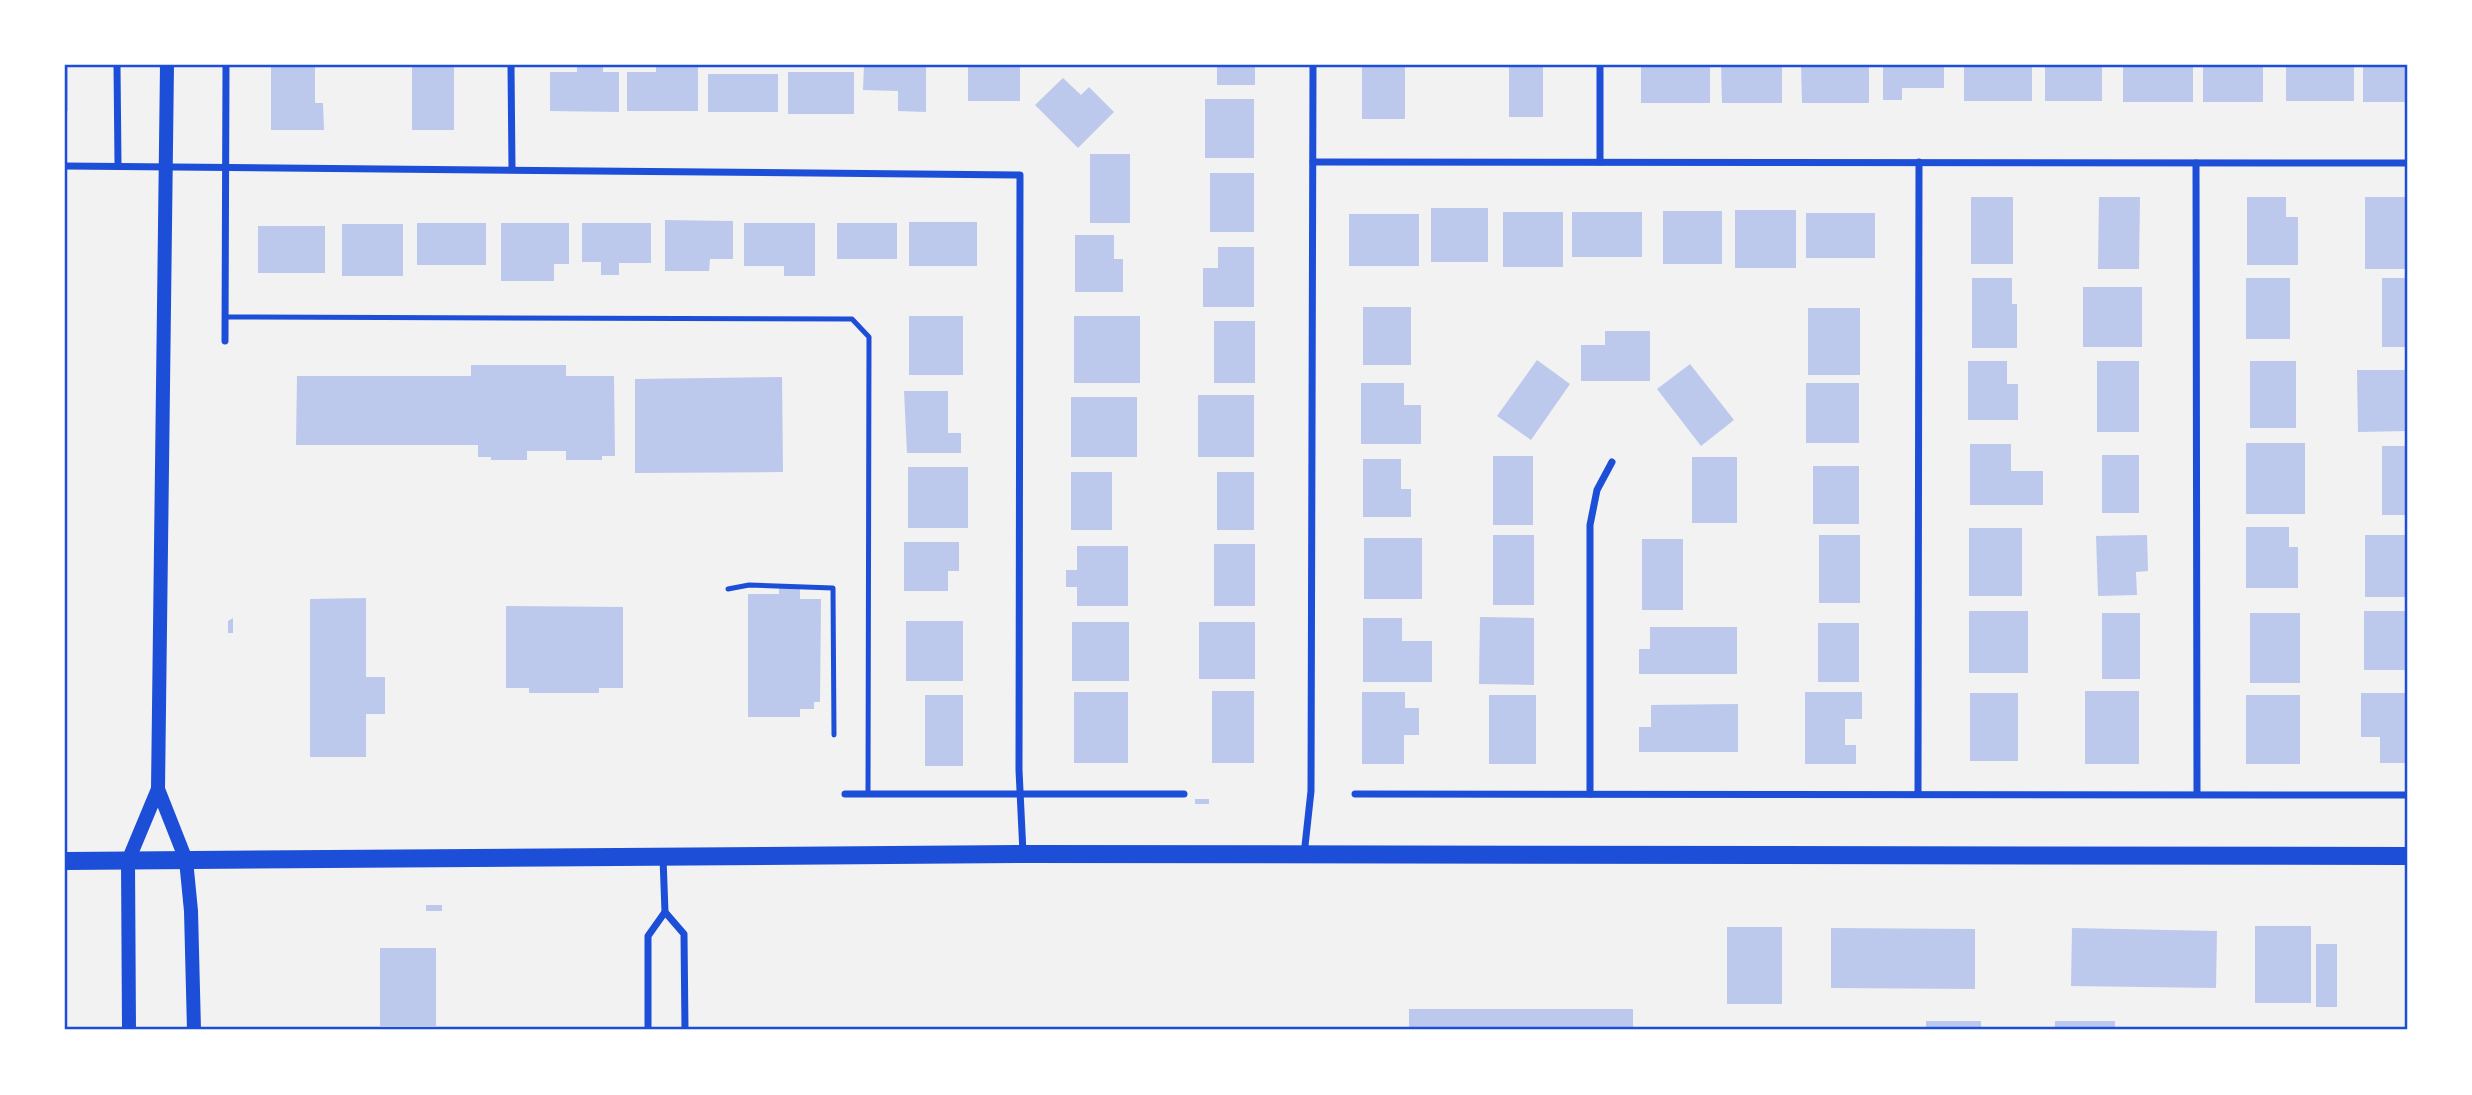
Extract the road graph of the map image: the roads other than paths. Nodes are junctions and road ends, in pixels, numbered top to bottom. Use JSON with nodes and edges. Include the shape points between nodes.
{"nodes":[{"id":1,"x":117,"y":65,"type":"edge"},
{"id":2,"x":167,"y":65,"type":"edge"},
{"id":3,"x":226,"y":65,"type":"edge"},
{"id":4,"x":511,"y":65,"type":"edge"},
{"id":5,"x":1313,"y":65,"type":"edge"},
{"id":6,"x":1600,"y":65,"type":"edge"},
{"id":7,"x":1313,"y":162,"type":"junction"},
{"id":8,"x":1600,"y":162,"type":"junction"},
{"id":9,"x":1919,"y":162,"type":"junction"},
{"id":10,"x":2196,"y":163,"type":"junction"},
{"id":11,"x":2407,"y":163,"type":"edge"},
{"id":12,"x":118,"y":165,"type":"junction"},
{"id":13,"x":65,"y":166,"type":"edge"},
{"id":14,"x":167,"y":167,"type":"junction"},
{"id":15,"x":226,"y":169,"type":"junction"},
{"id":16,"x":512,"y":169,"type":"junction"},
{"id":17,"x":226,"y":317,"type":"junction"},
{"id":18,"x":225,"y":341,"type":"dead end"},
{"id":19,"x":1612,"y":463,"type":"dead end"},
{"id":20,"x":728,"y":589,"type":"dead end"},
{"id":21,"x":834,"y":735,"type":"dead end"},
{"id":22,"x":158,"y":789,"type":"junction"},
{"id":23,"x":845,"y":794,"type":"dead end"},
{"id":24,"x":868,"y":794,"type":"junction"},
{"id":25,"x":1020,"y":794,"type":"junction"},
{"id":26,"x":1184,"y":794,"type":"dead end"},
{"id":27,"x":1355,"y":794,"type":"dead end"},
{"id":28,"x":1590,"y":794,"type":"junction"},
{"id":29,"x":1918,"y":794,"type":"junction"},
{"id":30,"x":2197,"y":794,"type":"junction"},
{"id":31,"x":2407,"y":795,"type":"edge"},
{"id":32,"x":1023,"y":854,"type":"junction"},
{"id":33,"x":1304,"y":855,"type":"junction"},
{"id":34,"x":663,"y":856,"type":"junction"},
{"id":35,"x":2407,"y":856,"type":"edge"},
{"id":36,"x":186,"y":860,"type":"junction"},
{"id":37,"x":65,"y":861,"type":"edge"},
{"id":38,"x":128,"y":861,"type":"junction"},
{"id":39,"x":665,"y":912,"type":"junction"},
{"id":40,"x":129,"y":1030,"type":"edge"},
{"id":41,"x":194,"y":1030,"type":"edge"},
{"id":42,"x":648,"y":1030,"type":"edge"},
{"id":43,"x":685,"y":1030,"type":"edge"}],
"edges":[{"from":1,"to":12,"type":"street"},
{"from":2,"to":14,"type":"main road"},
{"from":3,"to":15,"type":"street"},
{"from":4,"to":16,"type":"street"},
{"from":5,"to":7,"type":"street"},
{"from":6,"to":8,"type":"street"},
{"from":7,"to":8,"type":"street"},
{"from":7,"to":33,"type":"street","via":[[1311,791]]},
{"from":8,"to":9,"type":"street"},
{"from":9,"to":10,"type":"street"},
{"from":9,"to":29,"type":"street"},
{"from":10,"to":11,"type":"street"},
{"from":10,"to":30,"type":"street"},
{"from":12,"to":13,"type":"street"},
{"from":12,"to":14,"type":"street"},
{"from":14,"to":15,"type":"street"},
{"from":14,"to":22,"type":"main road"},
{"from":15,"to":16,"type":"street"},
{"from":15,"to":17,"type":"street"},
{"from":16,"to":25,"type":"street","via":[[1020,175]]},
{"from":17,"to":18,"type":"street"},
{"from":17,"to":24,"type":"lane","via":[[852,319],[869,337]]},
{"from":19,"to":28,"type":"street","via":[[1597,490],[1590,525]]},
{"from":20,"to":21,"type":"lane","via":[[749,585],[833,588]]},
{"from":22,"to":36,"type":"main road"},
{"from":22,"to":38,"type":"main road"},
{"from":23,"to":24,"type":"street"},
{"from":24,"to":25,"type":"street"},
{"from":25,"to":26,"type":"street"},
{"from":25,"to":32,"type":"street"},
{"from":27,"to":28,"type":"street"},
{"from":28,"to":29,"type":"street"},
{"from":29,"to":30,"type":"street"},
{"from":30,"to":31,"type":"street"},
{"from":32,"to":33,"type":"main road"},
{"from":32,"to":34,"type":"main road"},
{"from":33,"to":35,"type":"main road"},
{"from":34,"to":36,"type":"main road"},
{"from":34,"to":39,"type":"street"},
{"from":36,"to":38,"type":"main road"},
{"from":36,"to":41,"type":"main road"},
{"from":37,"to":38,"type":"main road"},
{"from":38,"to":40,"type":"main road"},
{"from":39,"to":42,"type":"street","via":[[648,936]]},
{"from":39,"to":43,"type":"street","via":[[684,934]]}]}
